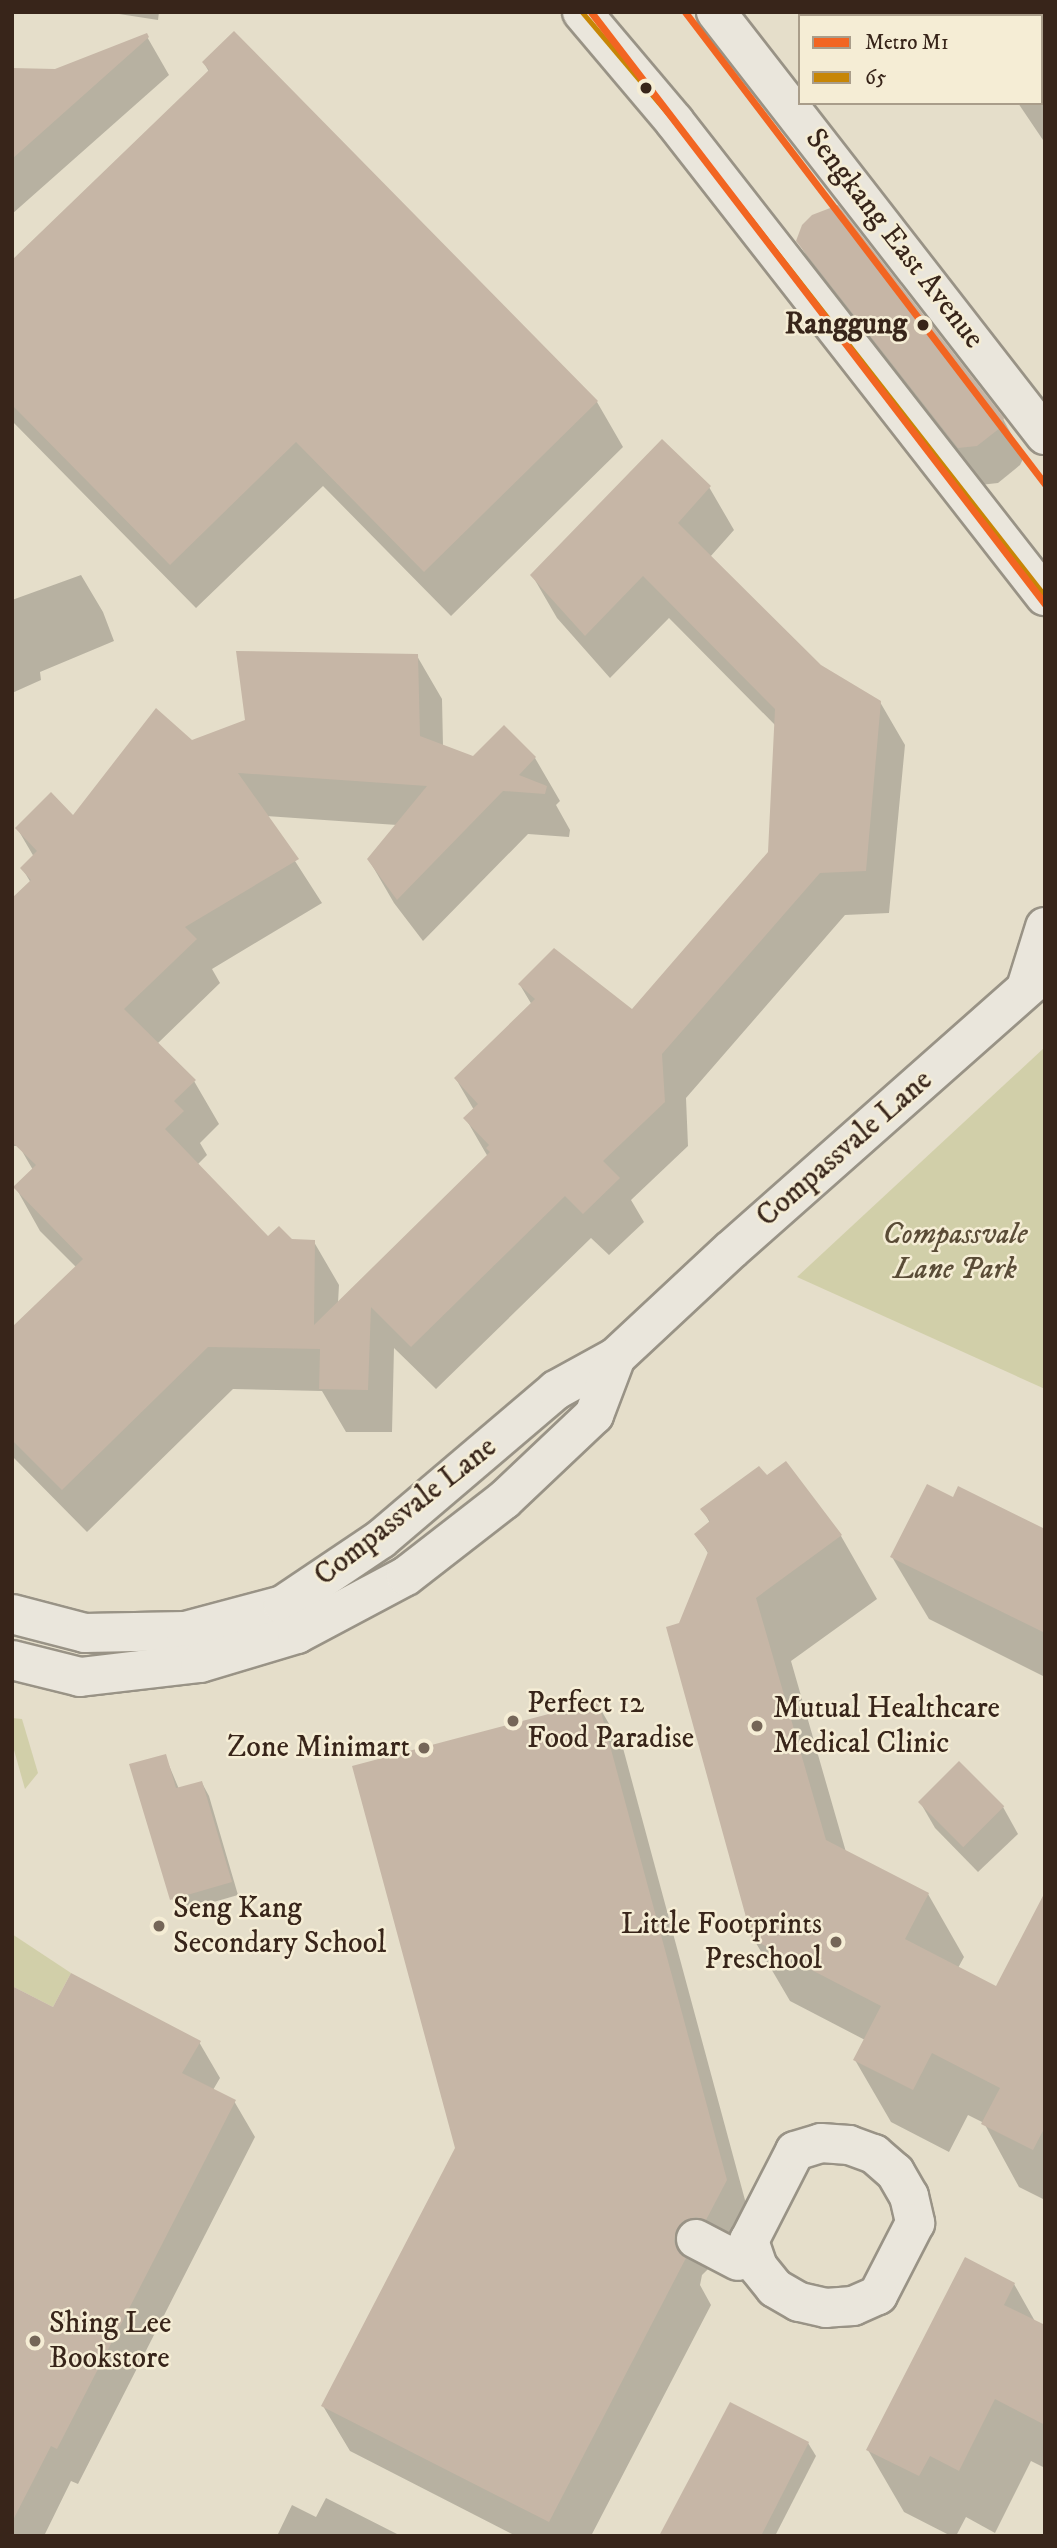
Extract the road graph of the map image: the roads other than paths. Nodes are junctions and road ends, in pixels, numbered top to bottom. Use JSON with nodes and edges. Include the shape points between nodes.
{"nodes":[{"id":1,"x":582,"y":12,"type":"edge"},
{"id":2,"x":716,"y":12,"type":"edge"},
{"id":3,"x":1045,"y":435,"type":"edge"},
{"id":4,"x":1045,"y":596,"type":"edge"},
{"id":5,"x":1045,"y":927,"type":"edge"},
{"id":6,"x":1036,"y":980,"type":"edge"},
{"id":7,"x":617,"y":1357,"type":"junction"},
{"id":8,"x":12,"y":1614,"type":"edge"},
{"id":9,"x":12,"y":1660,"type":"edge"},
{"id":10,"x":696,"y":2239,"type":"dead end"},
{"id":11,"x":748,"y":2264,"type":"junction"}],
"edges":[{"from":1,"to":4,"type":"street","via":[[674,121]]},
{"from":2,"to":3,"type":"street","name":"Sengkang East Avenue"},
{"from":5,"to":6,"type":"street"},
{"from":6,"to":7,"type":"street","name":"Compassvale Lane"},
{"from":7,"to":8,"type":"street","name":"Compassvale Lane","via":[[556,1390],[381,1539],[283,1605],[185,1632],[85,1633]]},
{"from":7,"to":9,"type":"street","name":"Compassvale Lane","via":[[594,1415],[504,1500],[406,1576],[297,1634],[200,1663],[80,1677]]},
{"from":10,"to":11,"type":"street"},
{"from":11,"to":11,"type":"street","via":[[799,2302],[826,2308],[853,2306],[878,2295],[915,2223],[909,2196],[895,2172],[874,2154],[849,2144],[821,2143],[795,2151],[749,2241]]}]}
